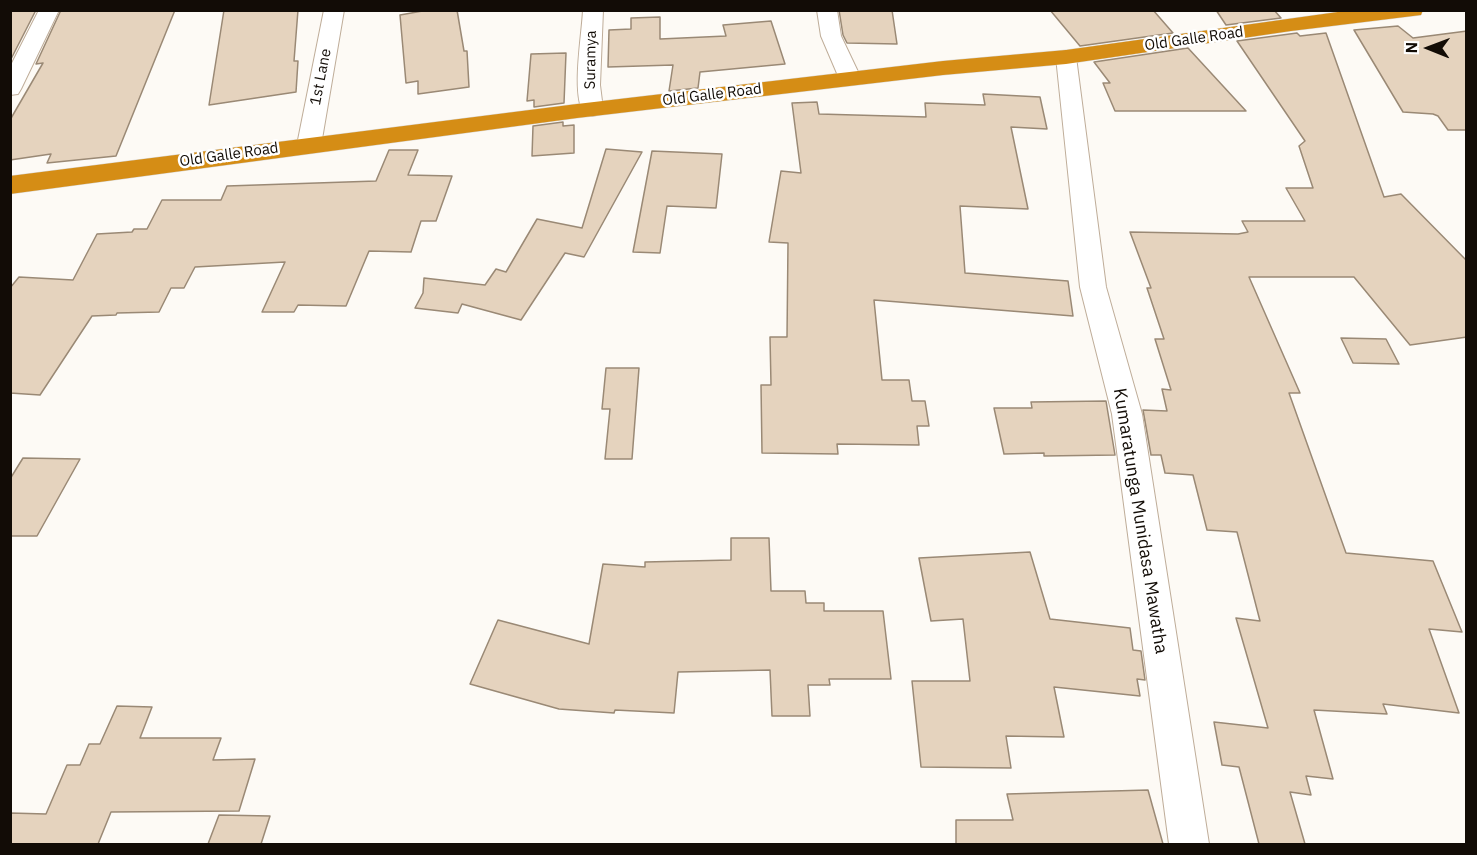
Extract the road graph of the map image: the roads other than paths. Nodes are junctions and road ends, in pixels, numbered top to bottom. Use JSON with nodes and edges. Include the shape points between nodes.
{"nodes":[{"id":1,"x":49,"y":10,"type":"edge"},
{"id":2,"x":334,"y":10,"type":"edge"},
{"id":3,"x":592,"y":10,"type":"edge"},
{"id":4,"x":827,"y":10,"type":"edge"},
{"id":5,"x":1413,"y":10,"type":"edge"},
{"id":6,"x":1066,"y":57,"type":"junction"},
{"id":7,"x":850,"y":78,"type":"junction"},
{"id":8,"x":10,"y":89,"type":"edge"},
{"id":9,"x":592,"y":109,"type":"junction"},
{"id":10,"x":309,"y":145,"type":"junction"},
{"id":11,"x":10,"y":185,"type":"edge"},
{"id":12,"x":1189,"y":844,"type":"edge"}],
"edges":[{"from":1,"to":8,"type":"street"},
{"from":2,"to":10,"type":"street","name":"1st Lane"},
{"from":3,"to":9,"type":"street","name":"Suramya"},
{"from":4,"to":7,"type":"street","via":[[839,56]]},
{"from":5,"to":6,"type":"highway","name":"Old Galle Road"},
{"from":6,"to":7,"type":"highway","name":"Old Galle Road"},
{"from":6,"to":12,"type":"street","name":"Kumaratunga Munidasa Mawatha","via":[[1093,287],[1127,414]]},
{"from":7,"to":9,"type":"highway","name":"Old Galle Road"},
{"from":9,"to":10,"type":"highway","name":"Old Galle Road"},
{"from":10,"to":11,"type":"highway","name":"Old Galle Road"}]}
